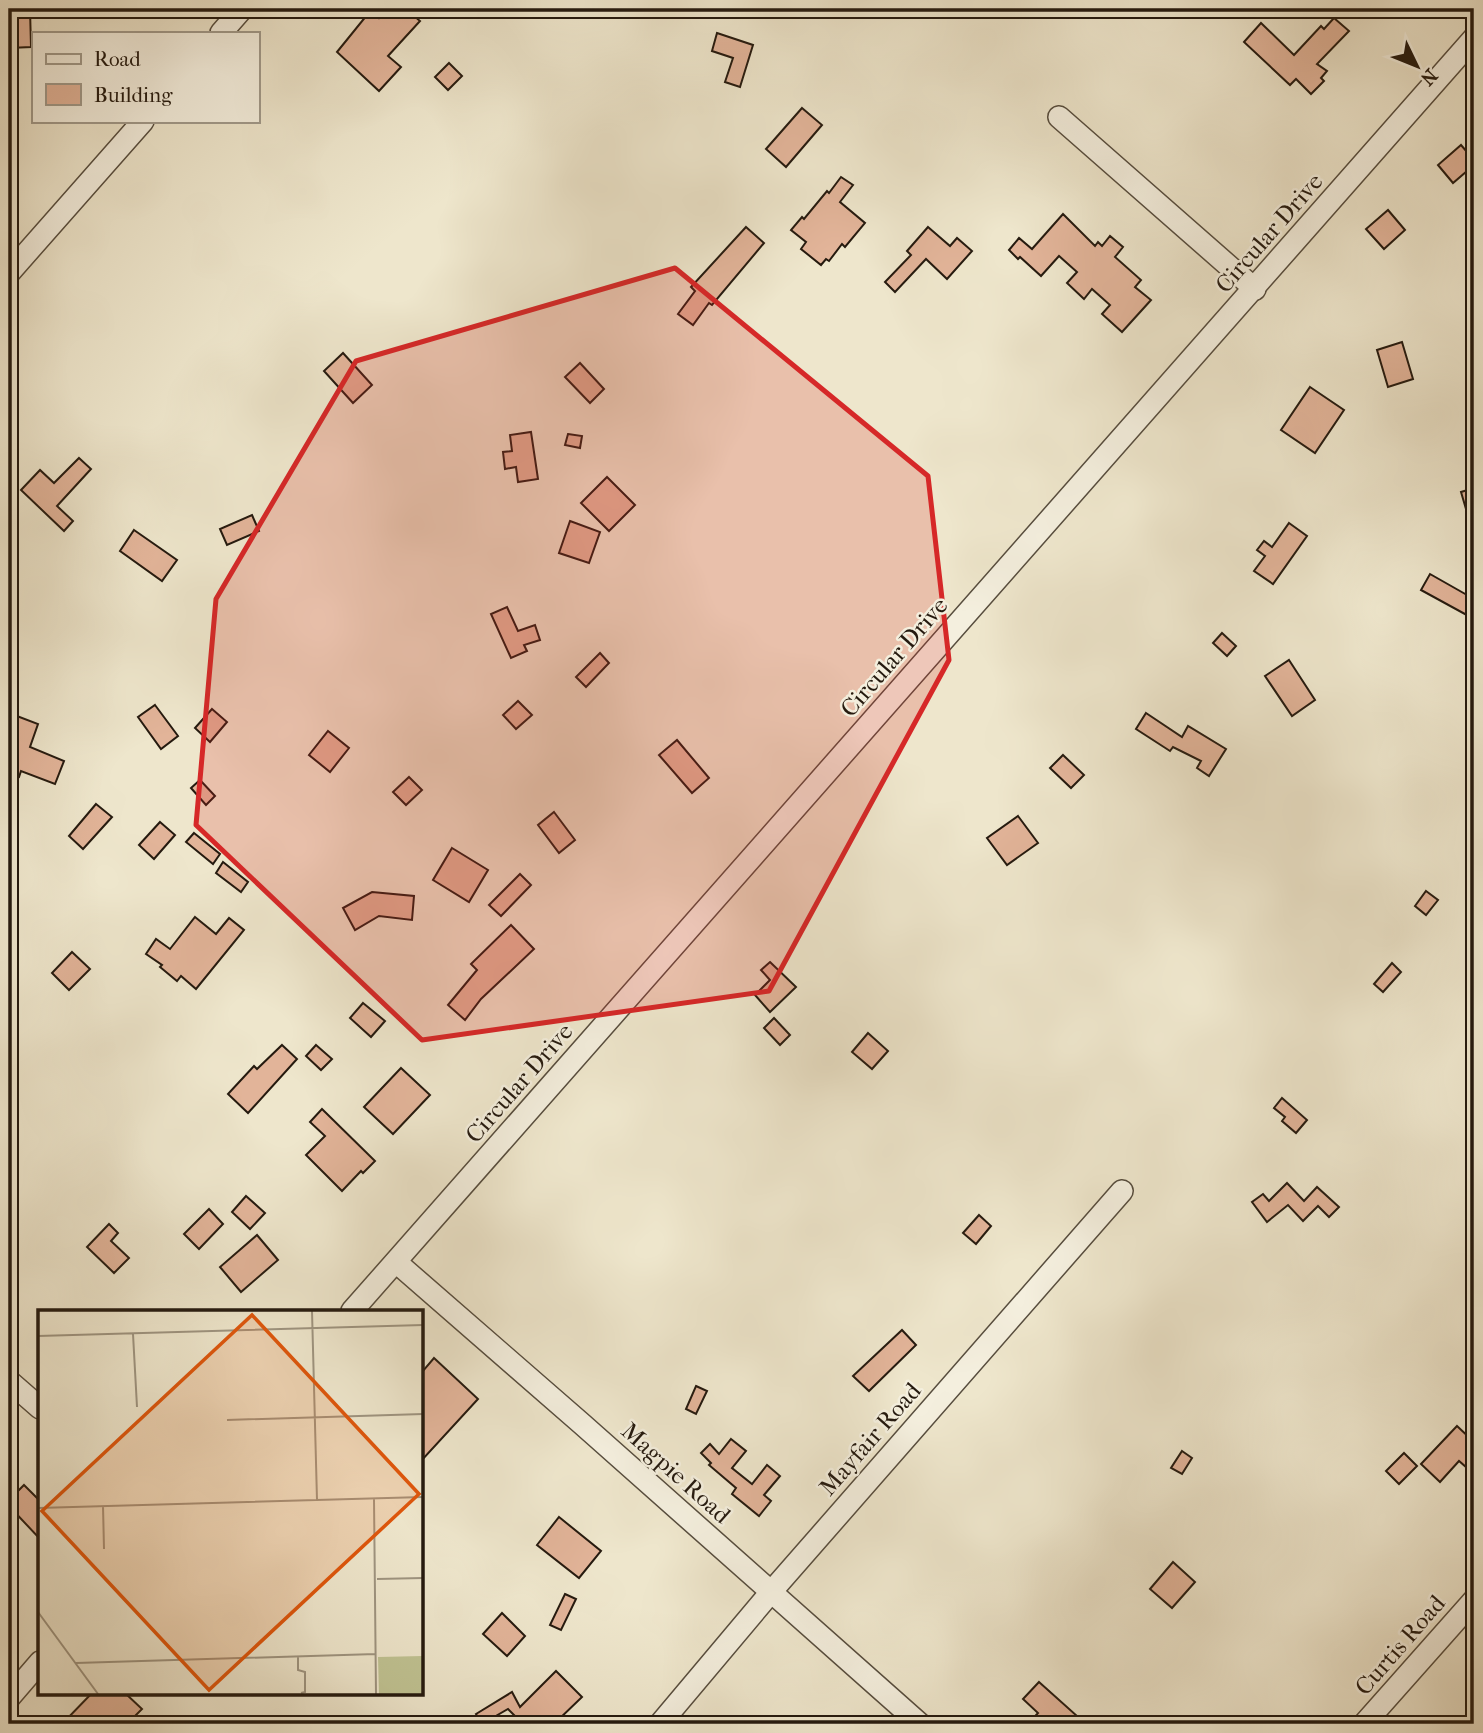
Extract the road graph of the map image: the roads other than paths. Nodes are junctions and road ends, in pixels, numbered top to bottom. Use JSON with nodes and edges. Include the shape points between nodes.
{"nodes":[{"id":1,"x":242,"y":9,"type":"edge"},
{"id":2,"x":221,"y":32,"type":"edge"},
{"id":3,"x":1474,"y":38,"type":"edge"},
{"id":4,"x":1059,"y":117,"type":"dead end"},
{"id":5,"x":142,"y":122,"type":"edge"},
{"id":6,"x":9,"y":274,"type":"edge"},
{"id":7,"x":1255,"y":289,"type":"junction"},
{"id":8,"x":1122,"y":1191,"type":"dead end"},
{"id":9,"x":396,"y":1262,"type":"junction"},
{"id":10,"x":353,"y":1310,"type":"edge"},
{"id":11,"x":9,"y":1381,"type":"edge"},
{"id":12,"x":38,"y":1406,"type":"edge"},
{"id":13,"x":771,"y":1591,"type":"junction"},
{"id":14,"x":1474,"y":1600,"type":"edge"},
{"id":15,"x":38,"y":1664,"type":"edge"},
{"id":16,"x":9,"y":1698,"type":"edge"},
{"id":17,"x":660,"y":1724,"type":"edge"},
{"id":18,"x":920,"y":1724,"type":"edge"},
{"id":19,"x":1364,"y":1724,"type":"edge"}],
"edges":[{"from":1,"to":2,"type":"street"},
{"from":3,"to":7,"type":"street","name":"Circular Drive"},
{"from":4,"to":7,"type":"street"},
{"from":5,"to":6,"type":"street"},
{"from":7,"to":9,"type":"street","name":"Circular Drive"},
{"from":8,"to":13,"type":"street","name":"Mayfair Road"},
{"from":9,"to":10,"type":"street","name":"Circular Drive"},
{"from":9,"to":13,"type":"street","name":"Magpie Road"},
{"from":11,"to":12,"type":"street"},
{"from":13,"to":17,"type":"street","name":"Mayfair Road"},
{"from":13,"to":18,"type":"street","name":"Magpie Road"},
{"from":14,"to":19,"type":"street","name":"Curtis Road"},
{"from":15,"to":16,"type":"street"}]}
